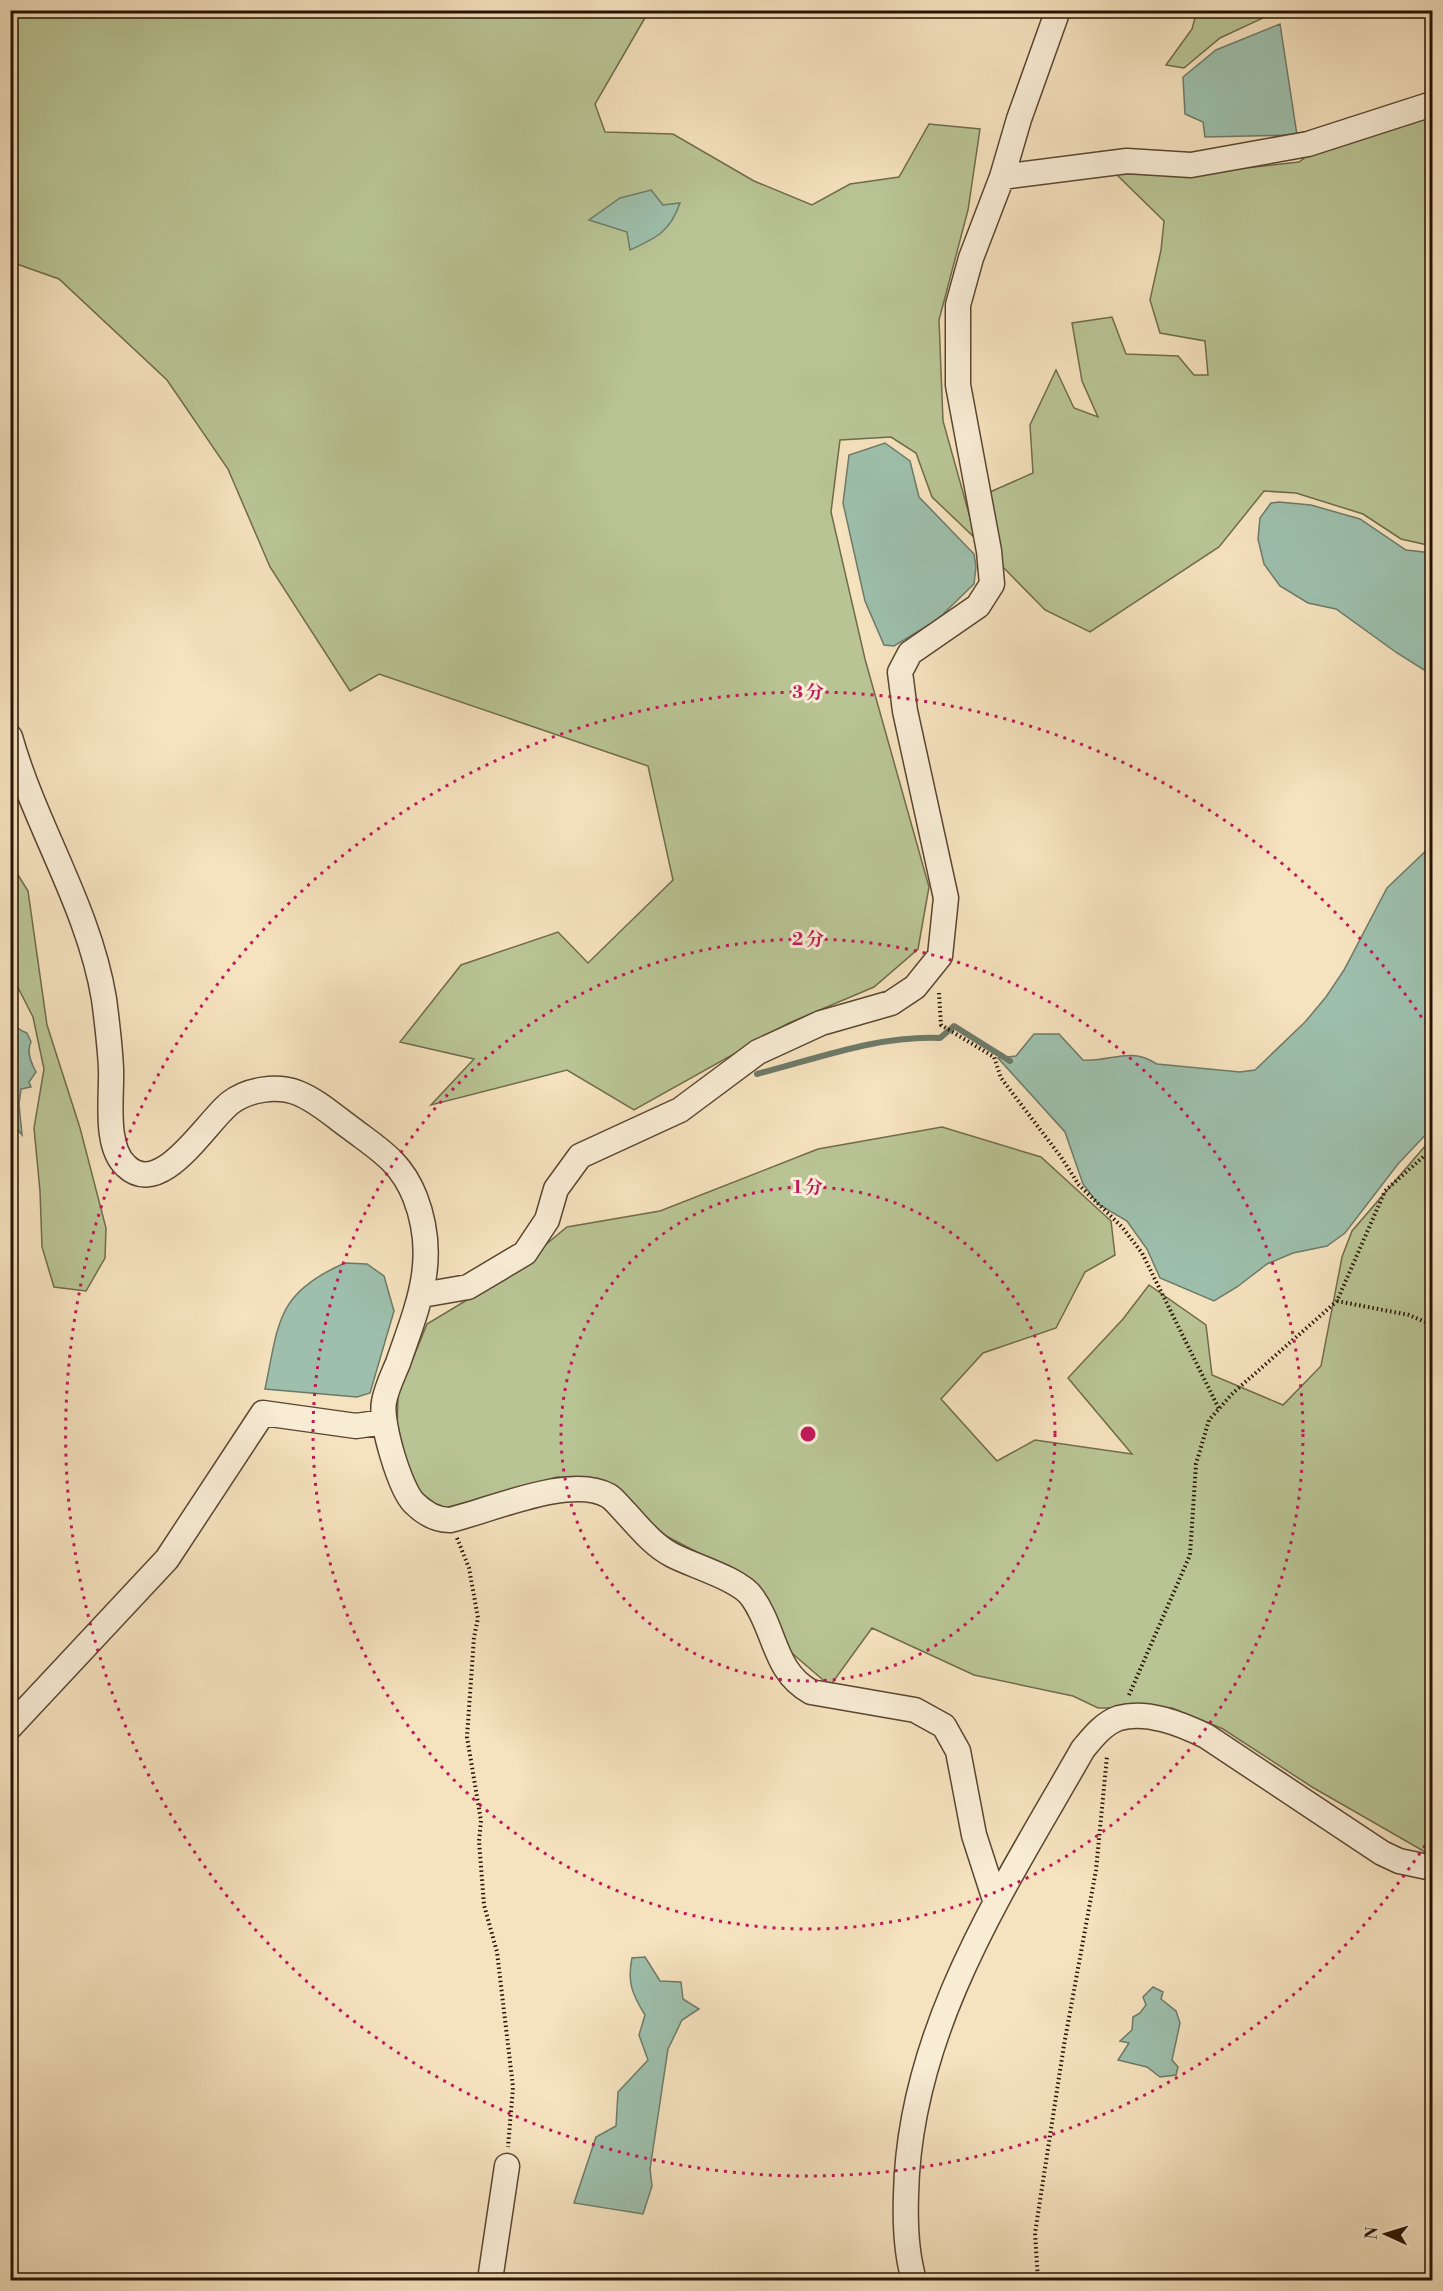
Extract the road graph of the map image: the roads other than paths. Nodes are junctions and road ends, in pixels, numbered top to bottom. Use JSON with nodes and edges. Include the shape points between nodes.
{"nodes":[{"id":1,"x":1058,"y":10,"type":"edge"},
{"id":2,"x":1432,"y":104,"type":"edge"},
{"id":3,"x":1002,"y":177,"type":"junction"},
{"id":4,"x":10,"y":737,"type":"edge"},
{"id":5,"x":422,"y":1295,"type":"junction"},
{"id":6,"x":384,"y":1422,"type":"junction"},
{"id":7,"x":10,"y":1727,"type":"edge"},
{"id":8,"x":1432,"y":1868,"type":"edge"},
{"id":9,"x":995,"y":1900,"type":"junction"},
{"id":10,"x":507,"y":2166,"type":"road end"},
{"id":11,"x":490,"y":2280,"type":"edge"},
{"id":12,"x":914,"y":2280,"type":"edge"}],
"edges":[{"from":1,"to":3,"type":"street"},
{"from":2,"to":3,"type":"street","via":[[1308,144],[1191,165],[1127,161]]},
{"from":3,"to":5,"type":"street","via":[[958,305],[958,385],[992,584],[978,606],[910,653],[900,672],[904,711],[946,898],[940,956],[915,987],[891,1003],[821,1023],[758,1052],[680,1110],[580,1156],[556,1189],[547,1220],[525,1253],[468,1287]]},
{"from":4,"to":5,"type":"street","via":[[88,936],[101,987],[116,1155],[140,1175],[157,1174],[231,1102],[251,1091],[297,1092],[397,1163],[410,1184],[424,1234]]},
{"from":5,"to":6,"type":"street","via":[[384,1402]]},
{"from":6,"to":7,"type":"street","via":[[356,1425],[263,1413],[167,1559]]},
{"from":6,"to":9,"type":"street","via":[[412,1501],[430,1516],[450,1520],[560,1489],[596,1490],[610,1497],[657,1546],[751,1594],[786,1672],[797,1684],[811,1692],[915,1710],[944,1726],[958,1751],[974,1835]]},
{"from":8,"to":9,"type":"street","via":[[1382,1853],[1188,1727],[1166,1720],[1119,1718],[1095,1734],[1083,1749]]},
{"from":9,"to":12,"type":"street","via":[[933,2042],[911,2127],[906,2233]]},
{"from":10,"to":11,"type":"street"}]}
